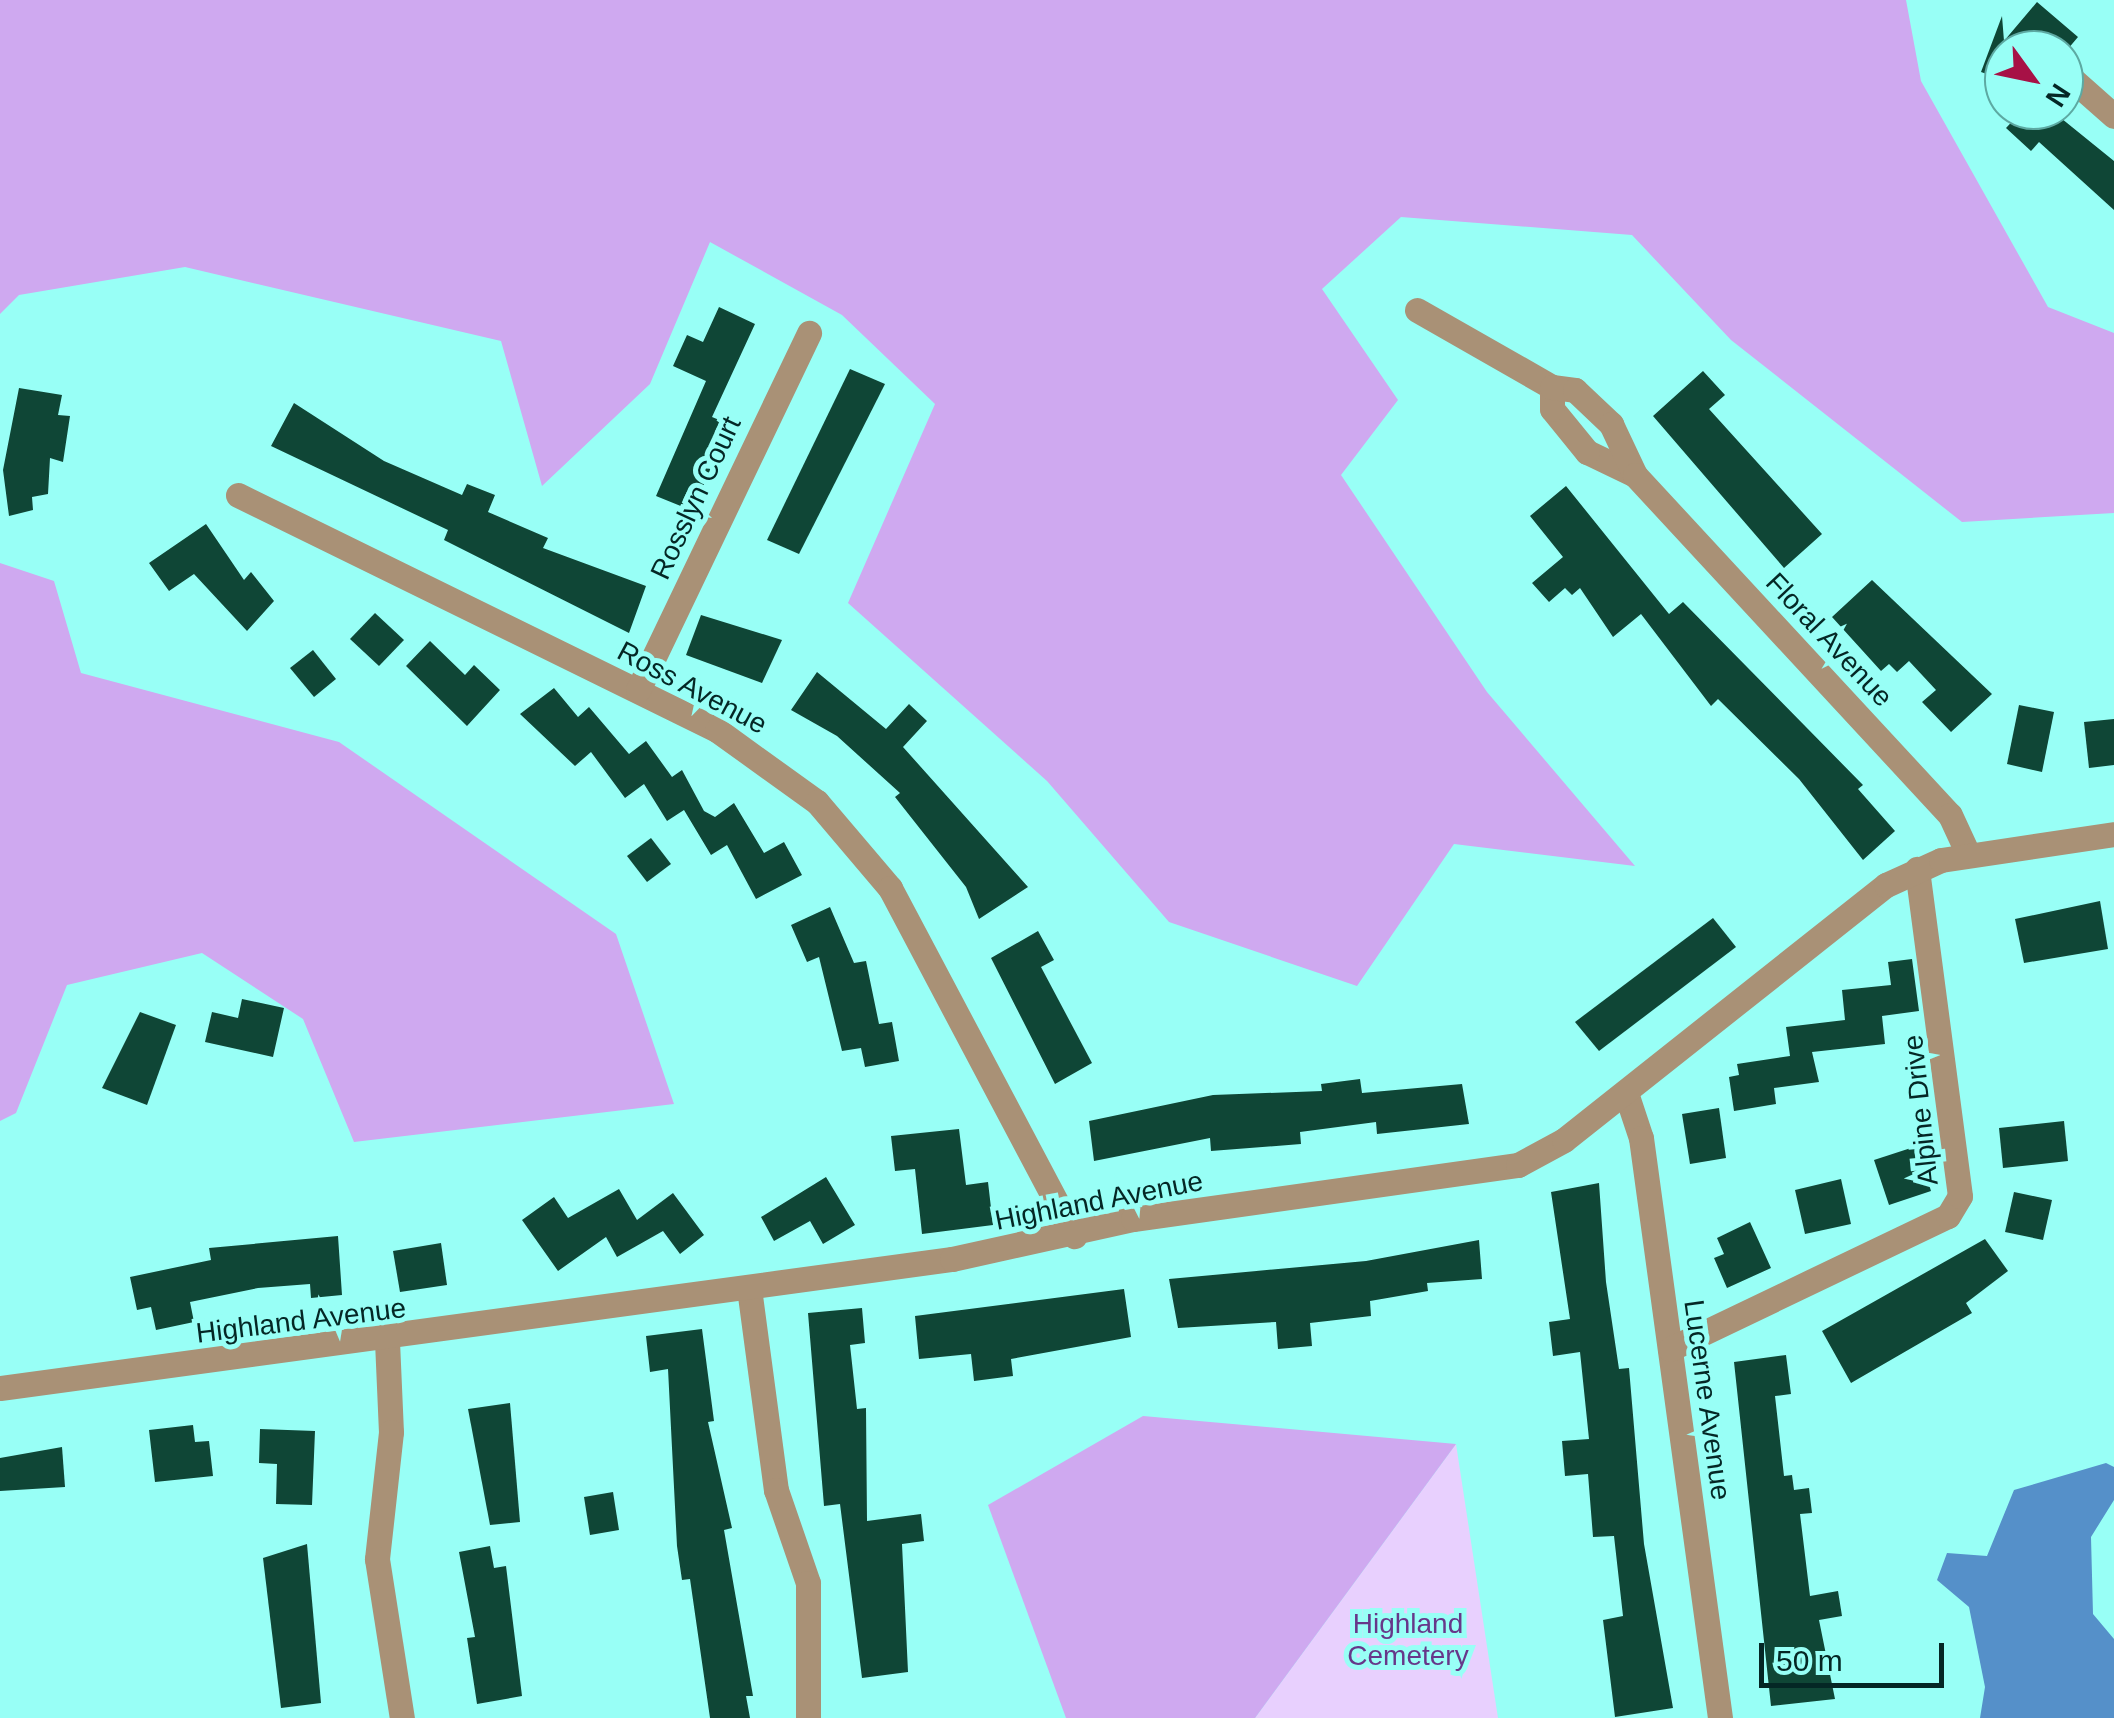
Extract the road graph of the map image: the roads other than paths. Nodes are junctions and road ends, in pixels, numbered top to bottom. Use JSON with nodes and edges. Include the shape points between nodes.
{"nodes":[{"id":1,"x":2084,"y":90,"type":"edge"},
{"id":2,"x":2114,"y":116,"type":"edge"},
{"id":3,"x":1416,"y":310,"type":"dead end"},
{"id":4,"x":810,"y":333,"type":"dead end"},
{"id":5,"x":1552,"y":388,"type":"junction"},
{"id":6,"x":1635,"y":475,"type":"junction"},
{"id":7,"x":238,"y":495,"type":"dead end"},
{"id":8,"x":638,"y":690,"type":"junction"},
{"id":9,"x":2114,"y":834,"type":"edge"},
{"id":10,"x":1968,"y":854,"type":"junction"},
{"id":11,"x":1917,"y":869,"type":"junction"},
{"id":12,"x":1626,"y":1093,"type":"junction"},
{"id":13,"x":1074,"y":1236,"type":"junction"},
{"id":14,"x":750,"y":1288,"type":"junction"},
{"id":15,"x":387,"y":1341,"type":"junction"},
{"id":16,"x":1670,"y":1349,"type":"junction"},
{"id":17,"x":0,"y":1388,"type":"edge"},
{"id":18,"x":402,"y":1718,"type":"edge"},
{"id":19,"x":808,"y":1718,"type":"edge"},
{"id":20,"x":1720,"y":1718,"type":"edge"}],
"edges":[{"from":1,"to":2,"type":"street"},
{"from":3,"to":5,"type":"street","name":"Floral Avenue"},
{"from":4,"to":8,"type":"street","name":"Rosslyn Court"},
{"from":5,"to":6,"type":"street","name":"Floral Avenue","via":[[1575,390],[1612,424]]},
{"from":5,"to":6,"type":"street","name":"Floral Avenue","via":[[1552,409],[1587,452]]},
{"from":6,"to":10,"type":"street","name":"Floral Avenue","via":[[1950,815]]},
{"from":7,"to":8,"type":"street","name":"Ross Avenue"},
{"from":8,"to":13,"type":"street","name":"Ross Avenue","via":[[770,764],[849,834],[935,965]]},
{"from":9,"to":10,"type":"street","name":"Highland Avenue"},
{"from":10,"to":11,"type":"street","name":"Highland Avenue"},
{"from":11,"to":12,"type":"street","name":"Highland Avenue","via":[[1886,885]]},
{"from":11,"to":16,"type":"street","name":"Alpine Drive","via":[[1960,1196],[1948,1216]]},
{"from":12,"to":13,"type":"street","name":"Highland Avenue","via":[[1518,1165],[1133,1220]]},
{"from":12,"to":16,"type":"street","name":"Lucerne Avenue","via":[[1641,1138]]},
{"from":13,"to":14,"type":"street","name":"Highland Avenue"},
{"from":14,"to":15,"type":"street","name":"Highland Avenue"},
{"from":14,"to":19,"type":"street","via":[[776,1490],[808,1582]]},
{"from":15,"to":17,"type":"street","name":"Highland Avenue"},
{"from":15,"to":18,"type":"street","via":[[391,1432],[376,1558]]},
{"from":16,"to":20,"type":"street","name":"Lucerne Avenue"}]}
